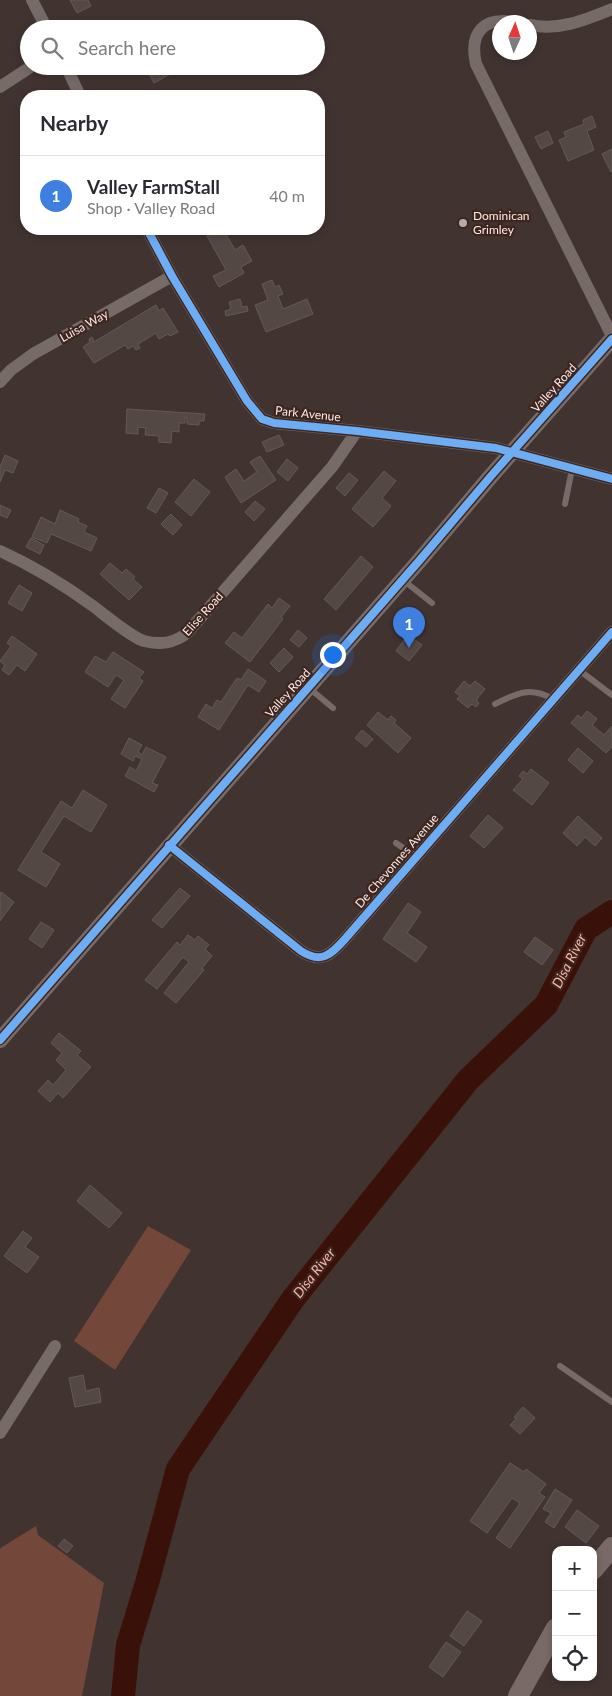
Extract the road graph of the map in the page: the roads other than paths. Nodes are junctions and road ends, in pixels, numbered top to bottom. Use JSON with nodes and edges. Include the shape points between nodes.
{"nodes":[{"id":1,"x":32,"y":0,"type":"edge"},
{"id":2,"x":612,"y":9,"type":"edge"},
{"id":3,"x":42,"y":20,"type":"edge"},
{"id":4,"x":492,"y":23,"type":"edge"},
{"id":5,"x":537,"y":27,"type":"edge"},
{"id":6,"x":20,"y":74,"type":"edge"},
{"id":7,"x":70,"y":75,"type":"edge"},
{"id":8,"x":0,"y":86,"type":"edge"},
{"id":9,"x":77,"y":90,"type":"edge"},
{"id":10,"x":150,"y":235,"type":"edge"},
{"id":11,"x":172,"y":276,"type":"junction"},
{"id":12,"x":612,"y":338,"type":"edge"},
{"id":13,"x":0,"y":382,"type":"edge"},
{"id":14,"x":358,"y":431,"type":"junction"},
{"id":15,"x":512,"y":452,"type":"junction"},
{"id":16,"x":572,"y":469,"type":"junction"},
{"id":17,"x":612,"y":479,"type":"edge"},
{"id":18,"x":565,"y":504,"type":"dead end"},
{"id":19,"x":0,"y":551,"type":"edge"},
{"id":20,"x":402,"y":579,"type":"junction"},
{"id":21,"x":432,"y":603,"type":"dead end"},
{"id":22,"x":612,"y":632,"type":"edge"},
{"id":23,"x":579,"y":670,"type":"junction"},
{"id":24,"x":308,"y":687,"type":"junction"},
{"id":25,"x":612,"y":695,"type":"edge"},
{"id":26,"x":553,"y":699,"type":"junction"},
{"id":27,"x":495,"y":704,"type":"dead end"},
{"id":28,"x":333,"y":708,"type":"dead end"},
{"id":29,"x":396,"y":843,"type":"dead end"},
{"id":30,"x":169,"y":845,"type":"junction"},
{"id":31,"x":416,"y":857,"type":"junction"},
{"id":32,"x":0,"y":1040,"type":"edge"},
{"id":33,"x":55,"y":1346,"type":"dead end"},
{"id":34,"x":560,"y":1366,"type":"dead end"},
{"id":35,"x":612,"y":1402,"type":"edge"},
{"id":36,"x":0,"y":1433,"type":"edge"},
{"id":37,"x":612,"y":1547,"type":"edge"},
{"id":38,"x":597,"y":1565,"type":"edge"},
{"id":39,"x":552,"y":1635,"type":"edge"},
{"id":40,"x":518,"y":1696,"type":"edge"}],
"edges":[{"from":1,"to":3,"type":"street"},
{"from":2,"to":5,"type":"street","via":[[564,26]]},
{"from":4,"to":12,"type":"street","via":[[476,36],[473,50],[476,64]]},
{"from":6,"to":8,"type":"street"},
{"from":7,"to":9,"type":"street"},
{"from":10,"to":11,"type":"street","name":"Park Avenue"},
{"from":11,"to":13,"type":"street","name":"Luisa Way","via":[[33,354]]},
{"from":11,"to":14,"type":"street","name":"Park Avenue","via":[[258,416],[267,421]]},
{"from":12,"to":15,"type":"street","name":"Valley Road"},
{"from":14,"to":15,"type":"street","name":"Park Avenue"},
{"from":14,"to":19,"type":"street","name":"Elise Road","via":[[227,588],[187,633],[174,642],[138,639],[44,574]]},
{"from":15,"to":16,"type":"street"},
{"from":15,"to":20,"type":"street","name":"Valley Road"},
{"from":16,"to":17,"type":"street"},
{"from":16,"to":18,"type":"lane"},
{"from":20,"to":21,"type":"lane"},
{"from":20,"to":24,"type":"street","name":"Valley Road"},
{"from":22,"to":23,"type":"street","name":"De Chevonnes Avenue"},
{"from":23,"to":25,"type":"lane"},
{"from":23,"to":26,"type":"street","name":"De Chevonnes Avenue"},
{"from":24,"to":28,"type":"lane"},
{"from":24,"to":30,"type":"street","name":"Valley Road"},
{"from":26,"to":27,"type":"lane","via":[[530,691]]},
{"from":26,"to":31,"type":"street","name":"De Chevonnes Avenue"},
{"from":29,"to":31,"type":"lane"},
{"from":30,"to":31,"type":"street","name":"De Chevonnes Avenue","via":[[301,951],[313,957],[329,954],[339,946]]},
{"from":30,"to":32,"type":"street","name":"Valley Road"},
{"from":33,"to":36,"type":"street"},
{"from":34,"to":35,"type":"lane"},
{"from":37,"to":38,"type":"main road"},
{"from":39,"to":40,"type":"main road"}]}
